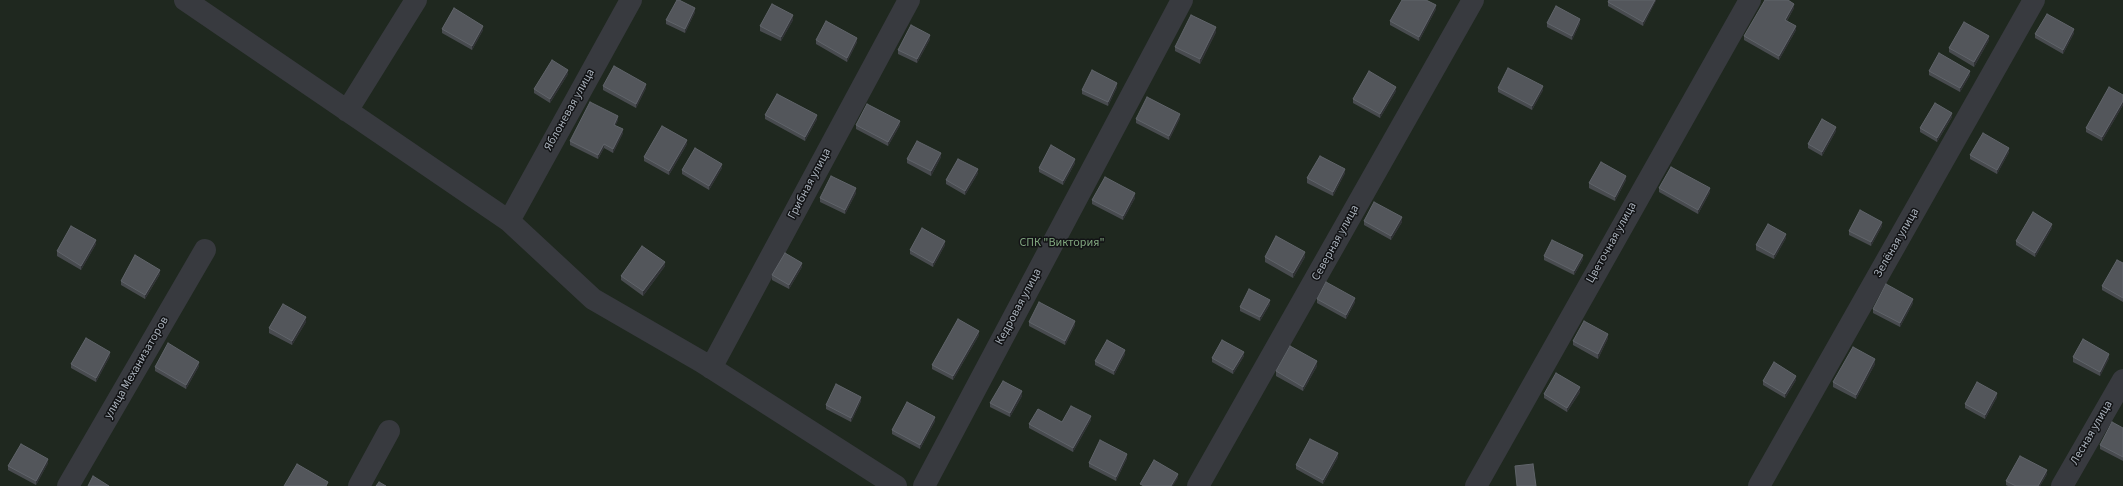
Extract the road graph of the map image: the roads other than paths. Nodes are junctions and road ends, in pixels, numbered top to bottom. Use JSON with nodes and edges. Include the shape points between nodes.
{"nodes":[{"id":1,"x":185,"y":0,"type":"edge"},
{"id":2,"x":416,"y":0,"type":"edge"},
{"id":3,"x":631,"y":0,"type":"edge"},
{"id":4,"x":909,"y":0,"type":"edge"},
{"id":5,"x":1182,"y":0,"type":"edge"},
{"id":6,"x":1473,"y":0,"type":"edge"},
{"id":7,"x":1750,"y":0,"type":"edge"},
{"id":8,"x":2034,"y":0,"type":"edge"},
{"id":9,"x":347,"y":111,"type":"junction"},
{"id":10,"x":510,"y":221,"type":"junction"},
{"id":11,"x":205,"y":250,"type":"dead end"},
{"id":12,"x":711,"y":368,"type":"junction"},
{"id":13,"x":2123,"y":380,"type":"edge"},
{"id":14,"x":389,"y":432,"type":"dead end"},
{"id":15,"x":68,"y":486,"type":"edge"},
{"id":16,"x":359,"y":486,"type":"edge"},
{"id":17,"x":896,"y":486,"type":"edge"},
{"id":18,"x":924,"y":486,"type":"edge"},
{"id":19,"x":1198,"y":486,"type":"edge"},
{"id":20,"x":1476,"y":486,"type":"edge"},
{"id":21,"x":1759,"y":486,"type":"edge"},
{"id":22,"x":2062,"y":486,"type":"edge"}],
"edges":[{"from":1,"to":9,"type":"street"},
{"from":2,"to":9,"type":"street"},
{"from":3,"to":10,"type":"street","name":"Яблоневая улица"},
{"from":4,"to":12,"type":"street","name":"Грибная улица"},
{"from":5,"to":18,"type":"street","name":"Кедровая улица"},
{"from":6,"to":19,"type":"street","name":"Северная улица"},
{"from":7,"to":20,"type":"street","name":"Цветочная улица"},
{"from":8,"to":21,"type":"street","name":"Зелёная улица"},
{"from":9,"to":10,"type":"street"},
{"from":10,"to":12,"type":"street","via":[[593,299]]},
{"from":11,"to":15,"type":"street","name":"улица Механизаторов"},
{"from":12,"to":17,"type":"street"},
{"from":13,"to":22,"type":"street","name":"Лесная улица"},
{"from":14,"to":16,"type":"street"}]}
